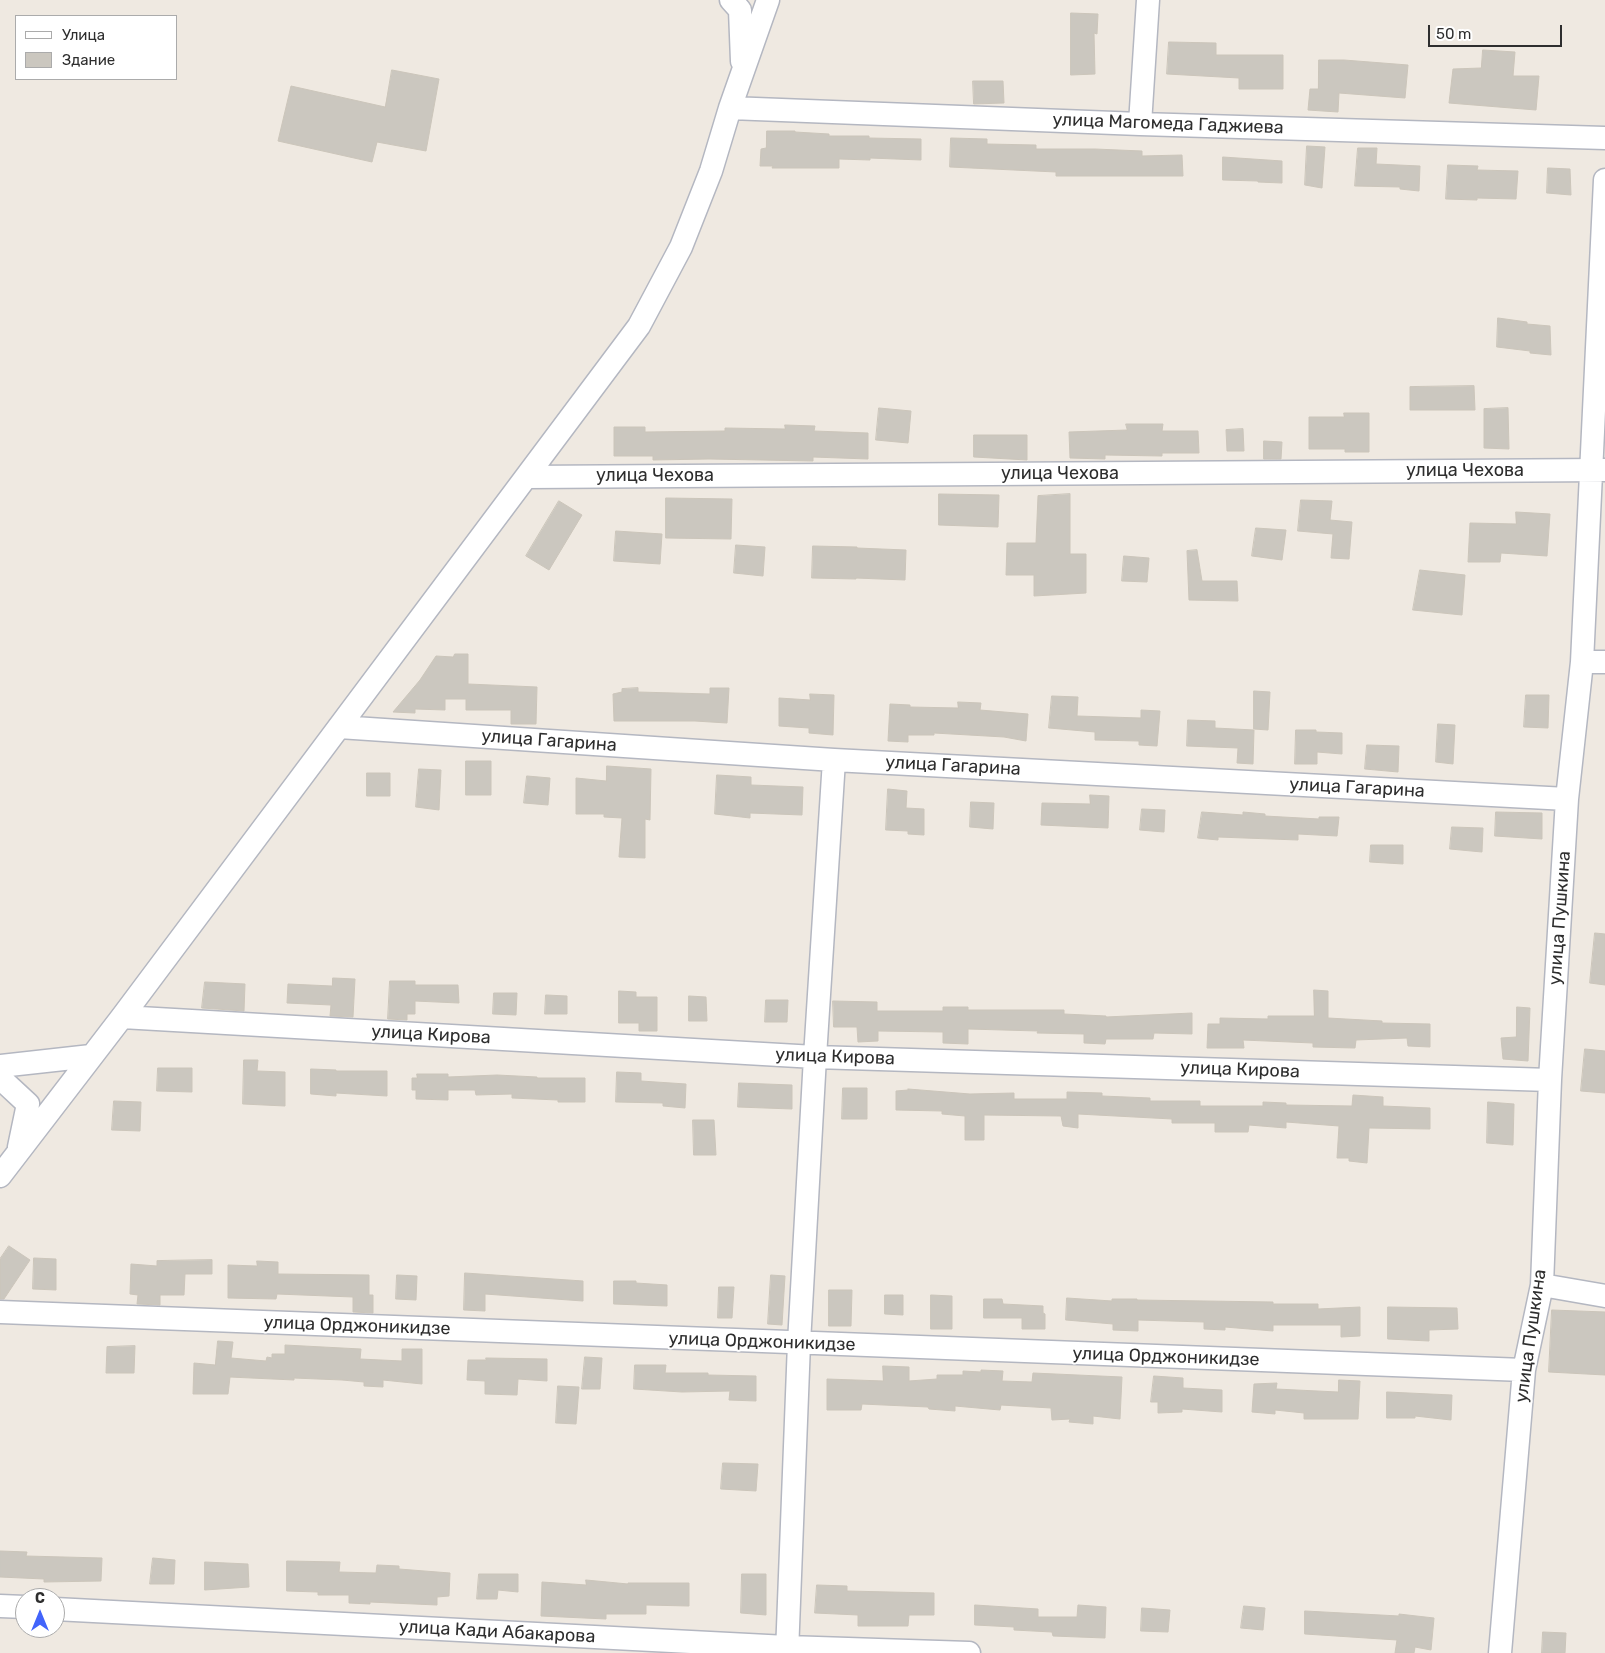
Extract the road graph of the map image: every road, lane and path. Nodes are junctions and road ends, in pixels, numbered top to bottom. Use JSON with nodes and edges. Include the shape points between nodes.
{"nodes":[{"id":1,"x":732,"y":0,"type":"edge"},
{"id":2,"x":768,"y":0,"type":"edge"},
{"id":3,"x":1148,"y":0,"type":"edge"},
{"id":4,"x":743,"y":75,"type":"junction"},
{"id":5,"x":730,"y":108,"type":"junction"},
{"id":6,"x":1140,"y":124,"type":"junction"},
{"id":7,"x":1605,"y":138,"type":"edge"},
{"id":8,"x":1605,"y":180,"type":"edge"},
{"id":9,"x":1598,"y":470,"type":"edge"},
{"id":10,"x":528,"y":477,"type":"junction"},
{"id":11,"x":1582,"y":662,"type":"junction"},
{"id":12,"x":1605,"y":662,"type":"edge"},
{"id":13,"x":339,"y":727,"type":"junction"},
{"id":14,"x":834,"y":760,"type":"junction"},
{"id":15,"x":1567,"y":799,"type":"junction"},
{"id":16,"x":122,"y":1017,"type":"junction"},
{"id":17,"x":91,"y":1056,"type":"junction"},
{"id":18,"x":815,"y":1057,"type":"junction"},
{"id":19,"x":0,"y":1066,"type":"edge"},
{"id":20,"x":0,"y":1078,"type":"edge"},
{"id":21,"x":1550,"y":1080,"type":"junction"},
{"id":22,"x":18,"y":1152,"type":"junction"},
{"id":23,"x":0,"y":1176,"type":"edge"},
{"id":24,"x":1542,"y":1285,"type":"junction"},
{"id":25,"x":1605,"y":1296,"type":"edge"},
{"id":26,"x":0,"y":1312,"type":"edge"},
{"id":27,"x":799,"y":1343,"type":"junction"},
{"id":28,"x":1524,"y":1370,"type":"junction"},
{"id":29,"x":0,"y":1606,"type":"edge"},
{"id":30,"x":15,"y":1607,"type":"edge"},
{"id":31,"x":65,"y":1610,"type":"edge"},
{"id":32,"x":787,"y":1650,"type":"edge"},
{"id":33,"x":969,"y":1653,"type":"edge"},
{"id":34,"x":1500,"y":1653,"type":"edge"}],
"edges":[{"from":1,"to":4,"type":"street","via":[[740,10]]},
{"from":2,"to":4,"type":"street"},
{"from":3,"to":6,"type":"street"},
{"from":4,"to":5,"type":"street"},
{"from":5,"to":6,"type":"street","name":"улица Магомеда Гаджиева"},
{"from":5,"to":10,"type":"street","via":[[711,171],[681,247],[639,326]]},
{"from":6,"to":7,"type":"street","name":"улица Магомеда Гаджиева"},
{"from":8,"to":9,"type":"street","name":"улица Пушкина"},
{"from":9,"to":10,"type":"street","name":"улица Чехова"},
{"from":9,"to":11,"type":"street","name":"улица Пушкина"},
{"from":10,"to":13,"type":"street"},
{"from":11,"to":12,"type":"street"},
{"from":11,"to":15,"type":"street","name":"улица Пушкина"},
{"from":13,"to":14,"type":"street","name":"улица Гагарина"},
{"from":13,"to":16,"type":"street"},
{"from":14,"to":15,"type":"street","name":"улица Гагарина"},
{"from":14,"to":18,"type":"street"},
{"from":15,"to":21,"type":"street","name":"улица Пушкина"},
{"from":16,"to":17,"type":"street"},
{"from":16,"to":18,"type":"street","name":"улица Кирова"},
{"from":17,"to":19,"type":"street"},
{"from":17,"to":22,"type":"street"},
{"from":18,"to":21,"type":"street","name":"улица Кирова"},
{"from":18,"to":27,"type":"street"},
{"from":20,"to":22,"type":"street","via":[[28,1104]]},
{"from":21,"to":24,"type":"street","name":"улица Пушкина"},
{"from":22,"to":23,"type":"street"},
{"from":24,"to":25,"type":"street"},
{"from":24,"to":28,"type":"street","name":"улица Пушкина"},
{"from":26,"to":27,"type":"street","name":"улица Орджоникидзе"},
{"from":27,"to":28,"type":"street","name":"улица Орджоникидзе"},
{"from":27,"to":32,"type":"street"},
{"from":28,"to":34,"type":"street","name":"улица Пушкина"},
{"from":29,"to":30,"type":"street"},
{"from":31,"to":32,"type":"street","name":"улица Кади Абакарова"},
{"from":32,"to":33,"type":"street","name":"улица Кади Абакарова"}]}
